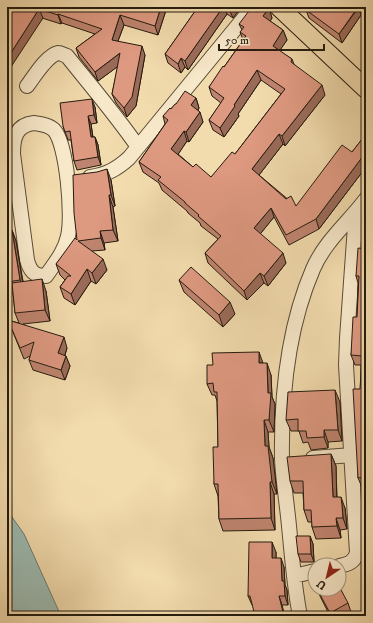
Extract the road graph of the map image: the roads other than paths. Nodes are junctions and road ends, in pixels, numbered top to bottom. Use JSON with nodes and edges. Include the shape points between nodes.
{"nodes":[{"id":1,"x":253,"y":7,"type":"edge"},
{"id":2,"x":279,"y":7,"type":"edge"},
{"id":3,"x":27,"y":86,"type":"dead end"},
{"id":4,"x":366,"y":89,"type":"edge"},
{"id":5,"x":138,"y":147,"type":"junction"},
{"id":6,"x":10,"y":154,"type":"edge"},
{"id":7,"x":68,"y":179,"type":"junction"},
{"id":8,"x":366,"y":199,"type":"edge"},
{"id":9,"x":356,"y":212,"type":"junction"},
{"id":10,"x":352,"y":455,"type":"junction"},
{"id":11,"x":282,"y":461,"type":"junction"},
{"id":12,"x":347,"y":564,"type":"edge"},
{"id":13,"x":307,"y":574,"type":"edge"},
{"id":14,"x":294,"y":576,"type":"junction"},
{"id":15,"x":300,"y":616,"type":"edge"}],
"edges":[{"from":1,"to":5,"type":"street"},
{"from":2,"to":4,"type":"main road"},
{"from":3,"to":5,"type":"street","via":[[50,58],[58,53],[67,56],[118,118]]},
{"from":5,"to":7,"type":"street","via":[[112,171]]},
{"from":6,"to":7,"type":"street","via":[[14,138],[23,126],[34,123],[48,126],[58,136]]},
{"from":6,"to":7,"type":"street","via":[[27,260],[29,267],[39,276],[46,276],[64,249],[68,236]]},
{"from":8,"to":9,"type":"street"},
{"from":9,"to":10,"type":"street","via":[[346,365]]},
{"from":9,"to":11,"type":"street","via":[[334,235],[313,268],[298,316],[286,378]]},
{"from":10,"to":11,"type":"street"},
{"from":10,"to":12,"type":"street","via":[[357,553],[352,563]]},
{"from":11,"to":14,"type":"street"},
{"from":13,"to":14,"type":"street"},
{"from":14,"to":15,"type":"street"}]}
